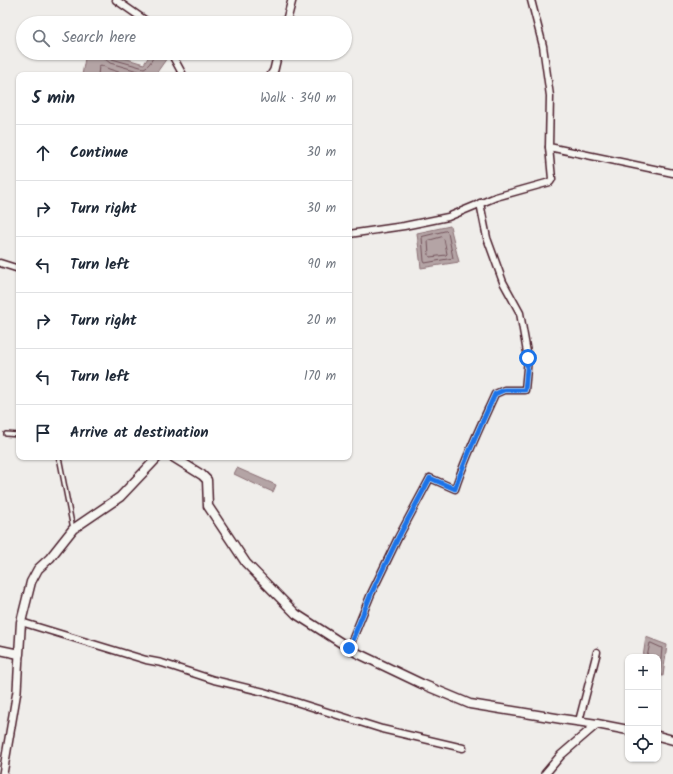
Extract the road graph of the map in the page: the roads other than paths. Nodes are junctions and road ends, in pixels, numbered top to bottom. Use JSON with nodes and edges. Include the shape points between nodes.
{"nodes":[{"id":1,"x":116,"y":0,"type":"edge"},
{"id":2,"x":292,"y":0,"type":"edge"},
{"id":3,"x":531,"y":0,"type":"edge"},
{"id":4,"x":139,"y":16,"type":"edge"},
{"id":5,"x":288,"y":16,"type":"edge"},
{"id":6,"x":174,"y":60,"type":"edge"},
{"id":7,"x":276,"y":60,"type":"edge"},
{"id":8,"x":180,"y":72,"type":"edge"},
{"id":9,"x":273,"y":72,"type":"edge"},
{"id":10,"x":549,"y":147,"type":"junction"},
{"id":11,"x":673,"y":172,"type":"edge"},
{"id":12,"x":480,"y":204,"type":"junction"},
{"id":13,"x":352,"y":234,"type":"edge"},
{"id":14,"x":0,"y":264,"type":"edge"},
{"id":15,"x":16,"y":268,"type":"edge"},
{"id":16,"x":6,"y":434,"type":"dead end"},
{"id":17,"x":16,"y":435,"type":"edge"},
{"id":18,"x":59,"y":460,"type":"edge"},
{"id":19,"x":155,"y":460,"type":"edge"},
{"id":20,"x":178,"y":460,"type":"edge"},
{"id":21,"x":73,"y":529,"type":"junction"},
{"id":22,"x":21,"y":622,"type":"junction"},
{"id":23,"x":349,"y":648,"type":"junction"},
{"id":24,"x":0,"y":650,"type":"edge"},
{"id":25,"x":597,"y":652,"type":"dead end"},
{"id":26,"x":19,"y":654,"type":"junction"},
{"id":27,"x":579,"y":721,"type":"junction"},
{"id":28,"x":597,"y":724,"type":"junction"},
{"id":29,"x":625,"y":729,"type":"edge"},
{"id":30,"x":661,"y":737,"type":"edge"},
{"id":31,"x":673,"y":740,"type":"edge"},
{"id":32,"x":463,"y":748,"type":"dead end"},
{"id":33,"x":2,"y":774,"type":"edge"},
{"id":34,"x":545,"y":774,"type":"edge"}],
"edges":[{"from":1,"to":4,"type":"street"},
{"from":2,"to":5,"type":"street"},
{"from":3,"to":10,"type":"street","via":[[543,46],[550,96]]},
{"from":6,"to":8,"type":"street"},
{"from":7,"to":9,"type":"street"},
{"from":10,"to":11,"type":"street"},
{"from":10,"to":12,"type":"street","via":[[552,179],[550,182],[496,196]]},
{"from":12,"to":13,"type":"street","via":[[448,217]]},
{"from":12,"to":23,"type":"street","via":[[487,238],[503,282],[520,313],[528,358],[525,390],[504,390],[495,394],[455,489],[430,478],[371,594]]},
{"from":14,"to":15,"type":"street"},
{"from":16,"to":17,"type":"lane"},
{"from":18,"to":21,"type":"lane"},
{"from":19,"to":21,"type":"main road","via":[[120,497]]},
{"from":20,"to":23,"type":"main road","via":[[206,478],[208,506],[246,563],[296,614]]},
{"from":21,"to":22,"type":"main road","via":[[38,569],[31,582]]},
{"from":22,"to":26,"type":"main road"},
{"from":22,"to":32,"type":"street","via":[[382,728]]},
{"from":23,"to":27,"type":"main road","via":[[357,654],[470,704]]},
{"from":24,"to":26,"type":"main road"},
{"from":25,"to":27,"type":"street"},
{"from":26,"to":33,"type":"street","via":[[17,691]]},
{"from":27,"to":28,"type":"main road"},
{"from":28,"to":29,"type":"main road"},
{"from":28,"to":34,"type":"street"},
{"from":30,"to":31,"type":"main road"}]}
